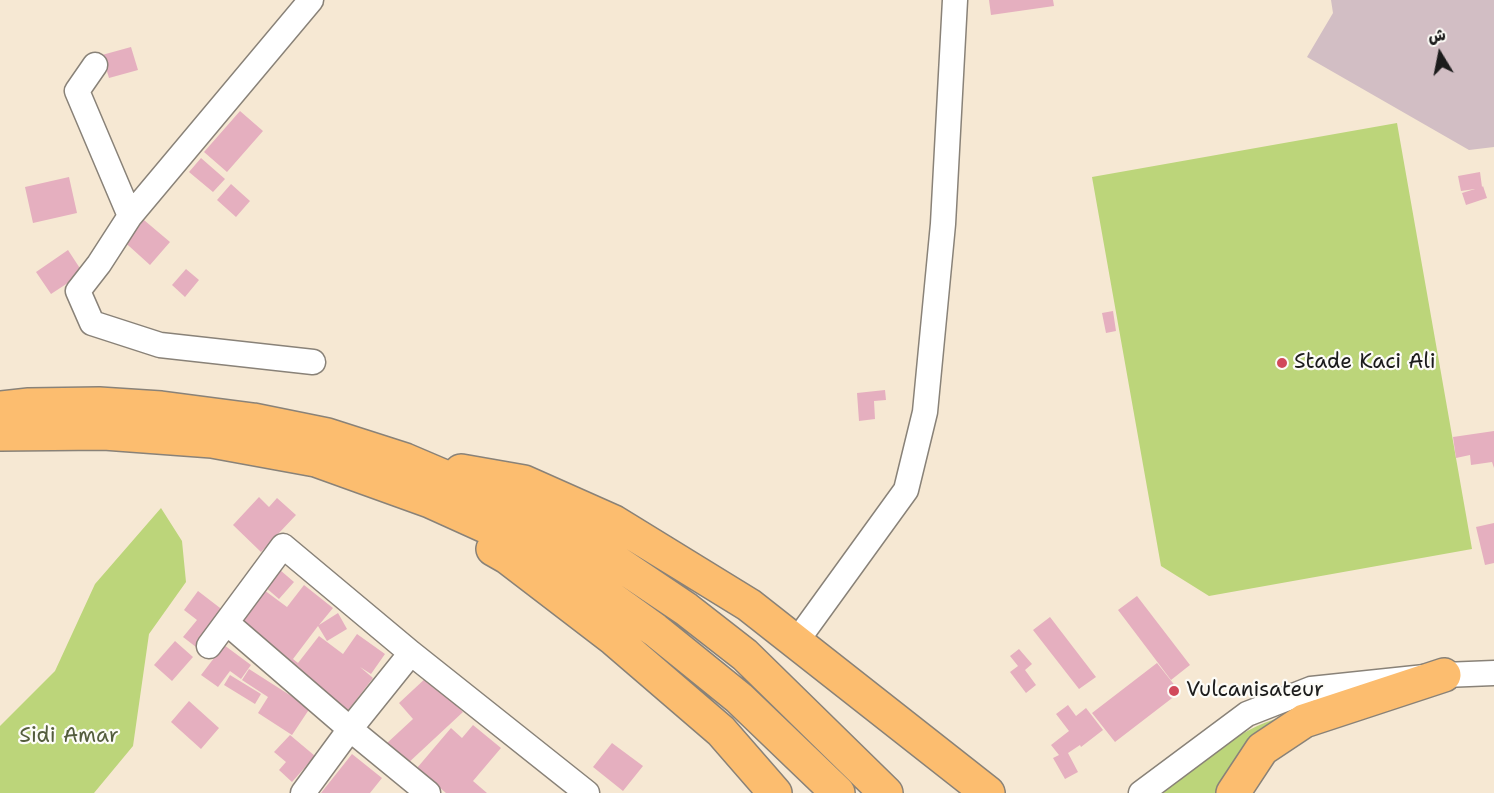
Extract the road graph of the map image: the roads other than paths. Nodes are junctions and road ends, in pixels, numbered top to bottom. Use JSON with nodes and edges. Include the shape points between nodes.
{"nodes":[{"id":1,"x":311,"y":0,"type":"edge"},
{"id":2,"x":955,"y":0,"type":"edge"},
{"id":3,"x":95,"y":65,"type":"dead end"},
{"id":4,"x":130,"y":216,"type":"junction"},
{"id":5,"x":313,"y":362,"type":"dead end"},
{"id":6,"x":0,"y":408,"type":"edge"},
{"id":7,"x":0,"y":434,"type":"edge"},
{"id":8,"x":405,"y":460,"type":"junction"},
{"id":9,"x":371,"y":480,"type":"junction"},
{"id":10,"x":226,"y":622,"type":"junction"},
{"id":11,"x":796,"y":642,"type":"junction"},
{"id":12,"x":209,"y":646,"type":"dead end"},
{"id":13,"x":411,"y":653,"type":"junction"},
{"id":14,"x":1494,"y":673,"type":"edge"},
{"id":15,"x":1444,"y":675,"type":"junction"},
{"id":16,"x":350,"y":729,"type":"junction"},
{"id":17,"x":303,"y":793,"type":"edge"},
{"id":18,"x":428,"y":793,"type":"edge"},
{"id":19,"x":587,"y":793,"type":"edge"},
{"id":20,"x":775,"y":793,"type":"edge"},
{"id":21,"x":838,"y":793,"type":"edge"},
{"id":22,"x":886,"y":793,"type":"edge"},
{"id":23,"x":988,"y":793,"type":"edge"},
{"id":24,"x":1141,"y":793,"type":"edge"},
{"id":25,"x":1233,"y":793,"type":"edge"}],
"edges":[{"from":1,"to":4,"type":"street"},
{"from":2,"to":11,"type":"street","via":[[943,224],[925,412],[906,490]]},
{"from":3,"to":4,"type":"street","via":[[77,91]]},
{"from":4,"to":5,"type":"street","via":[[78,291],[92,323],[160,345]]},
{"from":6,"to":8,"type":"highway","via":[[99,404],[161,408],[327,435]]},
{"from":7,"to":9,"type":"highway","via":[[104,433],[212,441],[316,460]]},
{"from":8,"to":11,"type":"highway","via":[[524,482],[614,522],[750,605]]},
{"from":8,"to":22,"type":"highway","via":[[585,541],[686,609],[745,655]]},
{"from":9,"to":20,"type":"highway","via":[[507,557],[721,731]]},
{"from":9,"to":21,"type":"highway","via":[[503,534],[577,574],[739,698]]},
{"from":10,"to":12,"type":"street"},
{"from":10,"to":13,"type":"street","via":[[283,546]]},
{"from":10,"to":16,"type":"street"},
{"from":11,"to":23,"type":"highway"},
{"from":13,"to":16,"type":"street"},
{"from":13,"to":19,"type":"street"},
{"from":14,"to":15,"type":"street"},
{"from":15,"to":24,"type":"street","via":[[1311,689],[1279,701],[1247,714]]},
{"from":15,"to":25,"type":"highway","via":[[1304,721],[1262,749]]},
{"from":16,"to":17,"type":"street"},
{"from":16,"to":18,"type":"street"}]}
